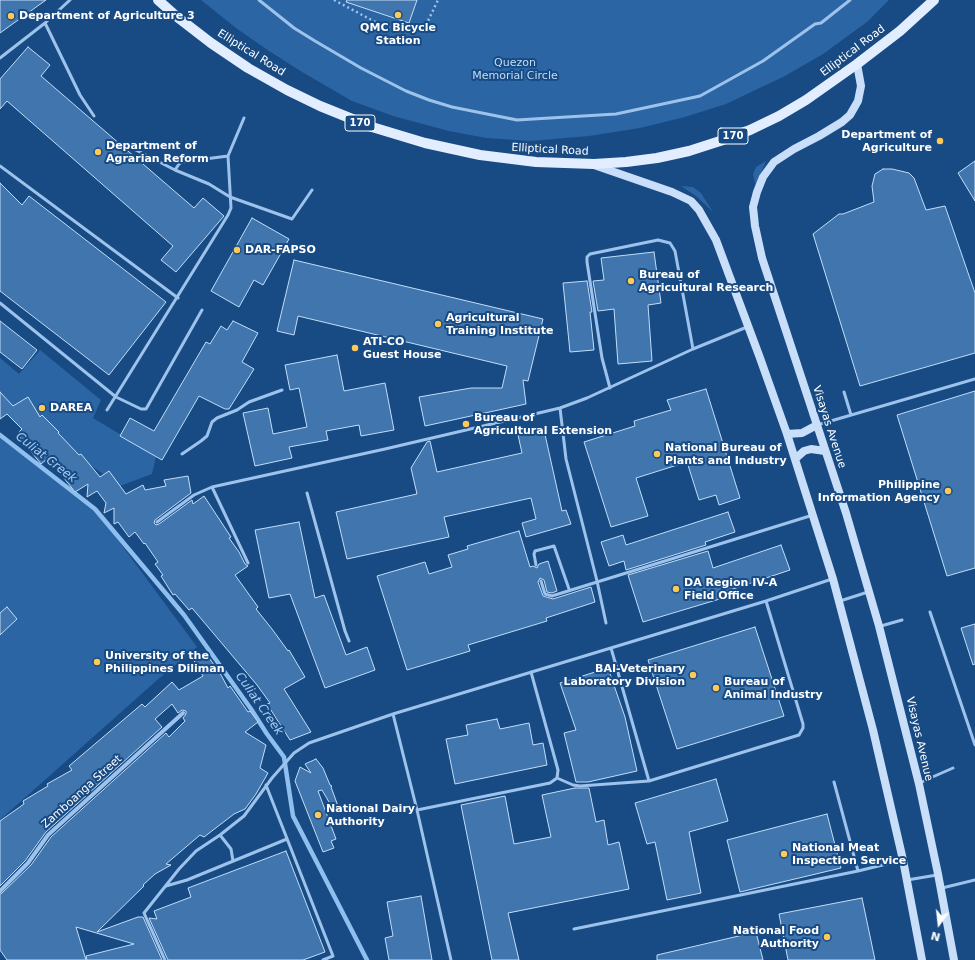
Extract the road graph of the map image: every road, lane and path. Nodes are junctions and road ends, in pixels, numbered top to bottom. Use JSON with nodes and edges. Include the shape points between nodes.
{"nodes":[{"id":1,"x":70,"y":0,"type":"edge"},
{"id":2,"x":158,"y":0,"type":"edge"},
{"id":3,"x":258,"y":0,"type":"edge"},
{"id":4,"x":334,"y":0,"type":"edge"},
{"id":5,"x":438,"y":0,"type":"edge"},
{"id":6,"x":850,"y":0,"type":"edge"},
{"id":7,"x":934,"y":0,"type":"edge"},
{"id":8,"x":45,"y":23,"type":"junction"},
{"id":9,"x":0,"y":58,"type":"edge"},
{"id":10,"x":857,"y":64,"type":"junction"},
{"id":11,"x":94,"y":116,"type":"dead end"},
{"id":12,"x":244,"y":118,"type":"dead end"},
{"id":13,"x":130,"y":147,"type":"dead end"},
{"id":14,"x":228,"y":156,"type":"junction"},
{"id":15,"x":594,"y":164,"type":"junction"},
{"id":16,"x":0,"y":166,"type":"edge"},
{"id":17,"x":3,"y":169,"type":"junction"},
{"id":18,"x":175,"y":170,"type":"junction"},
{"id":19,"x":0,"y":174,"type":"edge"},
{"id":20,"x":312,"y":190,"type":"dead end"},
{"id":21,"x":230,"y":197,"type":"junction"},
{"id":22,"x":178,"y":298,"type":"junction"},
{"id":23,"x":0,"y":303,"type":"edge"},
{"id":24,"x":202,"y":310,"type":"dead end"},
{"id":25,"x":748,"y":326,"type":"junction"},
{"id":26,"x":693,"y":349,"type":"junction"},
{"id":27,"x":975,"y":379,"type":"edge"},
{"id":28,"x":610,"y":388,"type":"junction"},
{"id":29,"x":282,"y":390,"type":"dead end"},
{"id":30,"x":844,"y":392,"type":"dead end"},
{"id":31,"x":116,"y":397,"type":"junction"},
{"id":32,"x":560,"y":408,"type":"junction"},
{"id":33,"x":107,"y":410,"type":"dead end"},
{"id":34,"x":851,"y":415,"type":"junction"},
{"id":35,"x":816,"y":425,"type":"junction"},
{"id":36,"x":786,"y":434,"type":"junction"},
{"id":37,"x":825,"y":451,"type":"junction"},
{"id":38,"x":182,"y":454,"type":"dead end"},
{"id":39,"x":795,"y":459,"type":"junction"},
{"id":40,"x":212,"y":487,"type":"junction"},
{"id":41,"x":307,"y":493,"type":"dead end"},
{"id":42,"x":813,"y":515,"type":"junction"},
{"id":43,"x":157,"y":522,"type":"dead end"},
{"id":44,"x":248,"y":563,"type":"dead end"},
{"id":45,"x":536,"y":565,"type":"dead end"},
{"id":46,"x":833,"y":579,"type":"junction"},
{"id":47,"x":541,"y":581,"type":"dead end"},
{"id":48,"x":597,"y":581,"type":"junction"},
{"id":49,"x":568,"y":589,"type":"junction"},
{"id":50,"x":869,"y":591,"type":"junction"},
{"id":51,"x":766,"y":601,"type":"junction"},
{"id":52,"x":839,"y":601,"type":"junction"},
{"id":53,"x":930,"y":612,"type":"dead end"},
{"id":54,"x":902,"y":620,"type":"dead end"},
{"id":55,"x":606,"y":623,"type":"dead end"},
{"id":56,"x":879,"y":626,"type":"junction"},
{"id":57,"x":349,"y":641,"type":"dead end"},
{"id":58,"x":611,"y":648,"type":"junction"},
{"id":59,"x":531,"y":672,"type":"junction"},
{"id":60,"x":183,"y":713,"type":"dead end"},
{"id":61,"x":394,"y":714,"type":"junction"},
{"id":62,"x":975,"y":745,"type":"edge"},
{"id":63,"x":953,"y":768,"type":"dead end"},
{"id":64,"x":557,"y":778,"type":"junction"},
{"id":65,"x":649,"y":781,"type":"junction"},
{"id":66,"x":834,"y":782,"type":"dead end"},
{"id":67,"x":266,"y":784,"type":"junction"},
{"id":68,"x":919,"y":784,"type":"junction"},
{"id":69,"x":417,"y":810,"type":"junction"},
{"id":70,"x":220,"y":835,"type":"junction"},
{"id":71,"x":288,"y":839,"type":"junction"},
{"id":72,"x":903,"y":860,"type":"junction"},
{"id":73,"x":233,"y":861,"type":"junction"},
{"id":74,"x":858,"y":871,"type":"junction"},
{"id":75,"x":938,"y":874,"type":"junction"},
{"id":76,"x":907,"y":880,"type":"junction"},
{"id":77,"x":975,"y":880,"type":"edge"},
{"id":78,"x":166,"y":886,"type":"junction"},
{"id":79,"x":941,"y":889,"type":"junction"},
{"id":80,"x":0,"y":891,"type":"edge"},
{"id":81,"x":574,"y":929,"type":"dead end"},
{"id":82,"x":165,"y":960,"type":"edge"},
{"id":83,"x":322,"y":960,"type":"edge"},
{"id":84,"x":452,"y":960,"type":"edge"},
{"id":85,"x":922,"y":960,"type":"edge"},
{"id":86,"x":954,"y":960,"type":"edge"}],
"edges":[{"from":1,"to":8,"type":"lane"},
{"from":2,"to":15,"type":"main road","name":"Elliptical Road","number":"170","via":[[211,43],[248,68],[309,101],[365,125],[418,142],[480,155],[536,162]]},
{"from":3,"to":6,"type":"lane","via":[[315,41],[406,91],[452,108],[517,120],[616,114],[700,96],[763,61],[821,23]]},
{"from":4,"to":5,"type":"path","via":[[383,26],[409,31],[422,28],[428,23]]},
{"from":7,"to":10,"type":"main road","name":"Elliptical Road","number":"170","via":[[900,31]]},
{"from":8,"to":9,"type":"lane"},
{"from":8,"to":11,"type":"lane","via":[[80,95]]},
{"from":10,"to":15,"type":"main road","name":"Elliptical Road","number":"170","via":[[806,100],[750,130],[689,151],[658,158]]},
{"from":10,"to":35,"type":"main road","name":"Visayas Avenue","via":[[861,86],[858,101],[850,115],[774,162],[763,177],[754,207],[762,258]]},
{"from":12,"to":14,"type":"lane"},
{"from":13,"to":18,"type":"lane"},
{"from":14,"to":18,"type":"lane","via":[[182,162]]},
{"from":14,"to":21,"type":"lane"},
{"from":15,"to":25,"type":"main road","via":[[672,192],[691,201],[700,210],[716,240]]},
{"from":16,"to":17,"type":"lane"},
{"from":17,"to":19,"type":"lane"},
{"from":17,"to":22,"type":"lane"},
{"from":18,"to":21,"type":"lane","via":[[209,184]]},
{"from":20,"to":21,"type":"lane","via":[[292,219]]},
{"from":21,"to":22,"type":"lane","via":[[231,208],[228,215]]},
{"from":22,"to":31,"type":"lane"},
{"from":23,"to":31,"type":"lane"},
{"from":24,"to":31,"type":"lane","via":[[146,409]]},
{"from":25,"to":26,"type":"lane"},
{"from":25,"to":36,"type":"main road"},
{"from":26,"to":28,"type":"lane"},
{"from":26,"to":28,"type":"lane","via":[[675,251],[670,243],[658,240],[590,254],[587,262],[602,358]]},
{"from":27,"to":34,"type":"lane"},
{"from":28,"to":32,"type":"lane"},
{"from":29,"to":38,"type":"lane","via":[[249,402],[217,418],[212,422],[202,441]]},
{"from":30,"to":34,"type":"lane"},
{"from":31,"to":33,"type":"lane"},
{"from":32,"to":40,"type":"lane"},
{"from":32,"to":48,"type":"lane","via":[[566,459]]},
{"from":34,"to":35,"type":"lane"},
{"from":35,"to":36,"type":"main road","via":[[802,433]]},
{"from":35,"to":37,"type":"main road","name":"Visayas Avenue"},
{"from":36,"to":39,"type":"main road"},
{"from":37,"to":39,"type":"main road","via":[[811,449],[804,451]]},
{"from":37,"to":50,"type":"main road","name":"Visayas Avenue"},
{"from":39,"to":42,"type":"main road"},
{"from":40,"to":43,"type":"lane","via":[[194,495]]},
{"from":40,"to":44,"type":"lane"},
{"from":41,"to":57,"type":"lane"},
{"from":42,"to":46,"type":"main road"},
{"from":42,"to":48,"type":"lane"},
{"from":45,"to":49,"type":"lane","via":[[535,551],[554,546]]},
{"from":46,"to":51,"type":"lane"},
{"from":46,"to":52,"type":"main road"},
{"from":47,"to":49,"type":"lane","via":[[548,596]]},
{"from":48,"to":49,"type":"lane"},
{"from":48,"to":55,"type":"lane"},
{"from":50,"to":52,"type":"lane"},
{"from":50,"to":56,"type":"main road","name":"Visayas Avenue"},
{"from":51,"to":58,"type":"lane"},
{"from":51,"to":65,"type":"lane","via":[[802,724],[802,732],[795,737]]},
{"from":52,"to":72,"type":"main road","via":[[874,730]]},
{"from":53,"to":62,"type":"lane"},
{"from":54,"to":56,"type":"lane"},
{"from":56,"to":68,"type":"main road","name":"Visayas Avenue"},
{"from":58,"to":59,"type":"lane"},
{"from":58,"to":65,"type":"lane"},
{"from":59,"to":61,"type":"lane"},
{"from":59,"to":64,"type":"lane","via":[[558,770]]},
{"from":60,"to":80,"type":"street","name":"Zamboanga Street","via":[[48,835],[28,863]]},
{"from":61,"to":67,"type":"lane","via":[[309,743],[294,753]]},
{"from":61,"to":69,"type":"lane"},
{"from":63,"to":68,"type":"lane"},
{"from":64,"to":65,"type":"lane","via":[[580,786]]},
{"from":64,"to":69,"type":"lane","via":[[550,783]]},
{"from":66,"to":74,"type":"lane"},
{"from":67,"to":70,"type":"lane","via":[[244,816]]},
{"from":67,"to":71,"type":"lane"},
{"from":68,"to":75,"type":"main road","name":"Visayas Avenue"},
{"from":69,"to":84,"type":"lane"},
{"from":70,"to":73,"type":"lane","via":[[231,849]]},
{"from":70,"to":78,"type":"lane","via":[[196,851]]},
{"from":71,"to":73,"type":"lane"},
{"from":71,"to":83,"type":"lane","via":[[333,956]]},
{"from":72,"to":74,"type":"lane"},
{"from":72,"to":76,"type":"main road"},
{"from":73,"to":78,"type":"lane"},
{"from":74,"to":81,"type":"lane"},
{"from":75,"to":76,"type":"lane"},
{"from":75,"to":79,"type":"main road","name":"Visayas Avenue"},
{"from":76,"to":85,"type":"main road"},
{"from":77,"to":79,"type":"lane"},
{"from":78,"to":82,"type":"lane","via":[[144,913]]},
{"from":79,"to":86,"type":"main road","name":"Visayas Avenue"}]}
